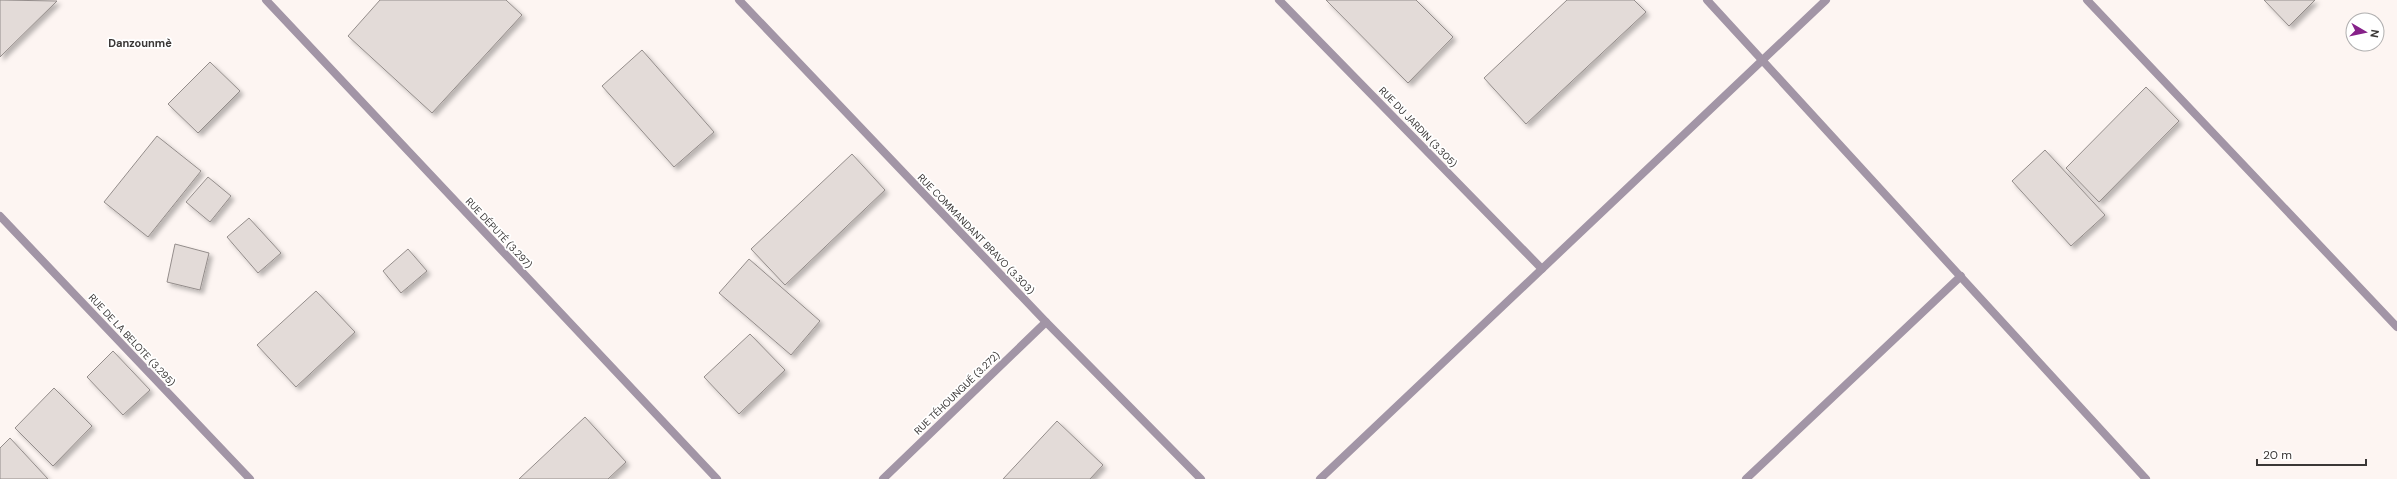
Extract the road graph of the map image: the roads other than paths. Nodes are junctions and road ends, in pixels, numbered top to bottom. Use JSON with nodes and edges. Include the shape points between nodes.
{"nodes":[{"id":1,"x":266,"y":0,"type":"edge"},
{"id":2,"x":740,"y":0,"type":"edge"},
{"id":3,"x":1279,"y":0,"type":"edge"},
{"id":4,"x":1707,"y":0,"type":"edge"},
{"id":5,"x":1826,"y":0,"type":"edge"},
{"id":6,"x":2087,"y":0,"type":"edge"},
{"id":7,"x":1762,"y":59,"type":"junction"},
{"id":8,"x":0,"y":216,"type":"edge"},
{"id":9,"x":1542,"y":269,"type":"junction"},
{"id":10,"x":1961,"y":276,"type":"junction"},
{"id":11,"x":1046,"y":322,"type":"junction"},
{"id":12,"x":2397,"y":327,"type":"edge"},
{"id":13,"x":250,"y":479,"type":"edge"},
{"id":14,"x":717,"y":479,"type":"edge"},
{"id":15,"x":883,"y":479,"type":"edge"},
{"id":16,"x":1202,"y":479,"type":"edge"},
{"id":17,"x":1320,"y":479,"type":"edge"},
{"id":18,"x":1746,"y":479,"type":"edge"},
{"id":19,"x":2146,"y":479,"type":"edge"}],
"edges":[{"from":1,"to":14,"type":"street","name":"RUE DÉPUTÉ (3.297)"},
{"from":2,"to":11,"type":"street","name":"RUE COMMANDANT BRAVO (3.303)"},
{"from":3,"to":9,"type":"street","name":"RUE DU JARDIN (3.305)"},
{"from":4,"to":7,"type":"street"},
{"from":5,"to":7,"type":"street"},
{"from":6,"to":12,"type":"street"},
{"from":7,"to":9,"type":"street"},
{"from":7,"to":10,"type":"street"},
{"from":8,"to":13,"type":"street","name":"RUE DE LA BELOTE (3.295)"},
{"from":9,"to":17,"type":"street"},
{"from":10,"to":18,"type":"street"},
{"from":10,"to":19,"type":"street"},
{"from":11,"to":15,"type":"street","name":"RUE TÉHOUNGUÉ (3.272)"},
{"from":11,"to":16,"type":"street","name":"RUE COMMANDANT BRAVO (3.303)"}]}
